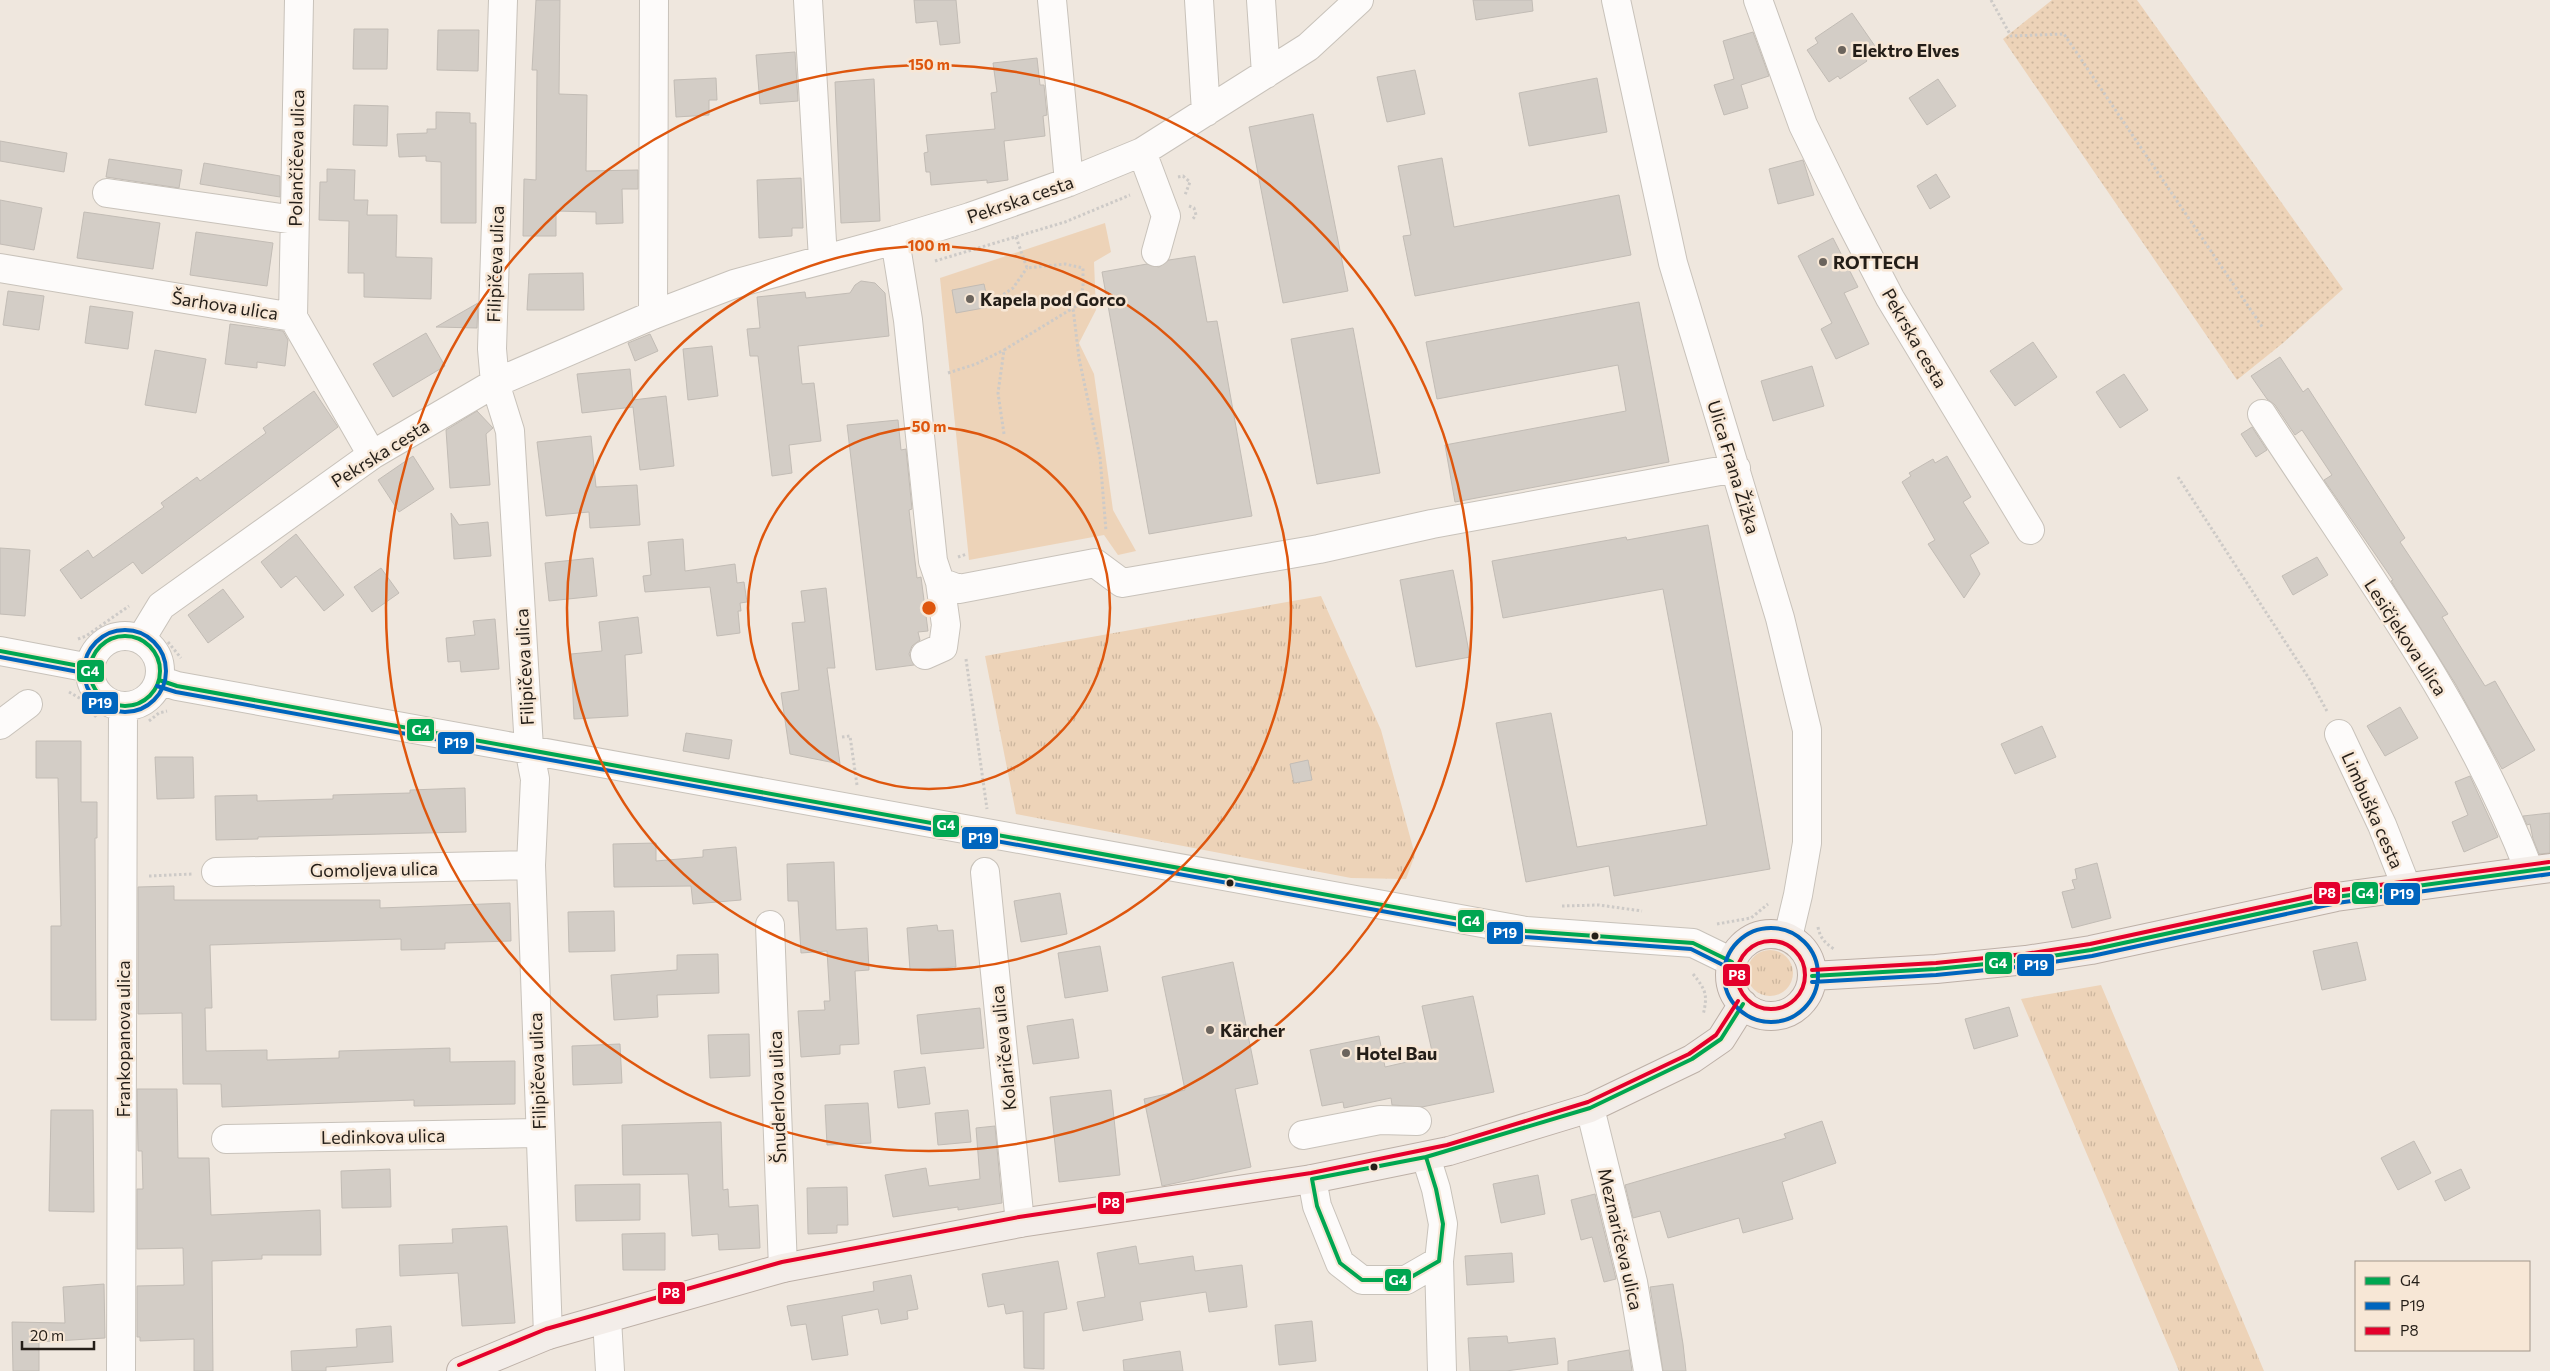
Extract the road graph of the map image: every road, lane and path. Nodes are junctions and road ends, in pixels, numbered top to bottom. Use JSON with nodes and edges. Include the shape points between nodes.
{"nodes":[{"id":1,"x":299,"y":0,"type":"edge"},
{"id":2,"x":503,"y":0,"type":"edge"},
{"id":3,"x":654,"y":0,"type":"edge"},
{"id":4,"x":808,"y":0,"type":"edge"},
{"id":5,"x":1052,"y":0,"type":"edge"},
{"id":6,"x":1199,"y":0,"type":"edge"},
{"id":7,"x":1261,"y":0,"type":"edge"},
{"id":8,"x":1359,"y":0,"type":"edge"},
{"id":9,"x":1616,"y":0,"type":"edge"},
{"id":10,"x":1758,"y":0,"type":"edge"},
{"id":11,"x":1991,"y":0,"type":"edge"},
{"id":12,"x":1266,"y":74,"type":"junction"},
{"id":13,"x":1206,"y":112,"type":"junction"},
{"id":14,"x":1142,"y":152,"type":"junction"},
{"id":15,"x":1069,"y":182,"type":"junction"},
{"id":16,"x":1155,"y":185,"type":"junction"},
{"id":17,"x":107,"y":193,"type":"dead end"},
{"id":18,"x":295,"y":220,"type":"junction"},
{"id":19,"x":1016,"y":237,"type":"junction"},
{"id":20,"x":895,"y":240,"type":"junction"},
{"id":21,"x":1156,"y":252,"type":"dead end"},
{"id":22,"x":823,"y":260,"type":"junction"},
{"id":23,"x":934,"y":262,"type":"dead end"},
{"id":24,"x":0,"y":268,"type":"edge"},
{"id":25,"x":1027,"y":268,"type":"junction"},
{"id":26,"x":995,"y":300,"type":"dead end"},
{"id":27,"x":1073,"y":308,"type":"junction"},
{"id":28,"x":653,"y":315,"type":"junction"},
{"id":29,"x":293,"y":317,"type":"junction"},
{"id":30,"x":2264,"y":328,"type":"dead end"},
{"id":31,"x":1004,"y":350,"type":"junction"},
{"id":32,"x":948,"y":373,"type":"dead end"},
{"id":33,"x":495,"y":383,"type":"junction"},
{"id":34,"x":2262,"y":414,"type":"dead end"},
{"id":35,"x":1004,"y":434,"type":"dead end"},
{"id":36,"x":372,"y":454,"type":"junction"},
{"id":37,"x":1736,"y":468,"type":"junction"},
{"id":38,"x":2178,"y":477,"type":"dead end"},
{"id":39,"x":2030,"y":530,"type":"dead end"},
{"id":40,"x":1106,"y":531,"type":"dead end"},
{"id":41,"x":940,"y":582,"type":"junction"},
{"id":42,"x":131,"y":605,"type":"dead end"},
{"id":43,"x":141,"y":639,"type":"junction"},
{"id":44,"x":70,"y":640,"type":"dead end"},
{"id":45,"x":964,"y":650,"type":"dead end"},
{"id":46,"x":0,"y":651,"type":"edge"},
{"id":47,"x":925,"y":655,"type":"dead end"},
{"id":48,"x":90,"y":668,"type":"junction"},
{"id":49,"x":159,"y":680,"type":"junction"},
{"id":50,"x":62,"y":688,"type":"dead end"},
{"id":51,"x":28,"y":704,"type":"dead end"},
{"id":52,"x":123,"y":706,"type":"junction"},
{"id":53,"x":173,"y":711,"type":"dead end"},
{"id":54,"x":148,"y":723,"type":"dead end"},
{"id":55,"x":100,"y":724,"type":"dead end"},
{"id":56,"x":0,"y":725,"type":"edge"},
{"id":57,"x":2339,"y":734,"type":"joint"},
{"id":58,"x":842,"y":737,"type":"dead end"},
{"id":59,"x":529,"y":748,"type":"junction"},
{"id":60,"x":857,"y":787,"type":"dead end"},
{"id":61,"x":988,"y":812,"type":"dead end"},
{"id":62,"x":531,"y":865,"type":"junction"},
{"id":63,"x":2539,"y":869,"type":"edge"},
{"id":64,"x":216,"y":872,"type":"joint"},
{"id":65,"x":985,"y":872,"type":"dead end"},
{"id":66,"x":123,"y":878,"type":"junction"},
{"id":67,"x":2406,"y":886,"type":"junction"},
{"id":68,"x":1772,"y":900,"type":"dead end"},
{"id":69,"x":1712,"y":924,"type":"dead end"},
{"id":70,"x":1817,"y":924,"type":"dead end"},
{"id":71,"x":770,"y":925,"type":"dead end"},
{"id":72,"x":1788,"y":937,"type":"junction"},
{"id":73,"x":1844,"y":950,"type":"dead end"},
{"id":74,"x":1732,"y":962,"type":"junction"},
{"id":75,"x":1691,"y":971,"type":"dead end"},
{"id":76,"x":1812,"y":976,"type":"junction"},
{"id":77,"x":1742,"y":1004,"type":"junction"},
{"id":78,"x":1702,"y":1021,"type":"dead end"},
{"id":79,"x":1590,"y":1108,"type":"junction"},
{"id":80,"x":1417,"y":1121,"type":"dead end"},
{"id":81,"x":539,"y":1133,"type":"junction"},
{"id":82,"x":1303,"y":1135,"type":"dead end"},
{"id":83,"x":226,"y":1139,"type":"dead end"},
{"id":84,"x":1426,"y":1157,"type":"junction"},
{"id":85,"x":1312,"y":1179,"type":"junction"},
{"id":86,"x":1020,"y":1223,"type":"junction"},
{"id":87,"x":1439,"y":1261,"type":"junction"},
{"id":88,"x":783,"y":1268,"type":"junction"},
{"id":89,"x":607,"y":1319,"type":"junction"},
{"id":90,"x":548,"y":1335,"type":"junction"},
{"id":91,"x":501,"y":1363,"type":"edge"},
{"id":92,"x":121,"y":1371,"type":"edge"},
{"id":93,"x":461,"y":1371,"type":"edge"},
{"id":94,"x":610,"y":1371,"type":"edge"},
{"id":95,"x":1442,"y":1371,"type":"edge"},
{"id":96,"x":1648,"y":1371,"type":"edge"}],
"edges":[{"from":1,"to":18,"type":"street","name":"Polančičeva ulica"},
{"from":2,"to":33,"type":"street","name":"Filipičeva ulica","via":[[492,349]]},
{"from":3,"to":28,"type":"street"},
{"from":4,"to":22,"type":"street"},
{"from":5,"to":15,"type":"street"},
{"from":6,"to":13,"type":"street"},
{"from":7,"to":12,"type":"street"},
{"from":8,"to":12,"type":"street","name":"Pekrska cesta","via":[[1308,48]]},
{"from":9,"to":37,"type":"street","name":"Ulica Frana Žižka","via":[[1674,263]]},
{"from":10,"to":39,"type":"street","name":"Pekrska cesta","via":[[1803,125],[1847,215],[1890,298]]},
{"from":11,"to":30,"type":"path","via":[[2011,36],[2064,34]]},
{"from":12,"to":13,"type":"street","name":"Pekrska cesta"},
{"from":13,"to":14,"type":"street","name":"Pekrska cesta"},
{"from":14,"to":15,"type":"street","name":"Pekrska cesta"},
{"from":14,"to":16,"type":"street"},
{"from":15,"to":20,"type":"street","name":"Pekrska cesta"},
{"from":16,"to":19,"type":"path","via":[[1065,222]]},
{"from":16,"to":21,"type":"street","via":[[1166,216]]},
{"from":17,"to":18,"type":"street"},
{"from":18,"to":29,"type":"street","name":"Polančičeva ulica"},
{"from":19,"to":23,"type":"path"},
{"from":19,"to":25,"type":"path"},
{"from":20,"to":22,"type":"street","name":"Pekrska cesta"},
{"from":20,"to":41,"type":"street","via":[[908,320],[933,561]]},
{"from":22,"to":28,"type":"street","name":"Pekrska cesta","via":[[734,284]]},
{"from":24,"to":29,"type":"street","name":"Šarhova ulica"},
{"from":25,"to":26,"type":"path","via":[[1013,288]]},
{"from":25,"to":27,"type":"path","via":[[1065,264],[1083,268],[1079,305]]},
{"from":27,"to":31,"type":"path"},
{"from":27,"to":40,"type":"path","via":[[1079,358],[1100,457]]},
{"from":28,"to":33,"type":"street","name":"Pekrska cesta"},
{"from":29,"to":36,"type":"street","name":"Šarhova ulica"},
{"from":31,"to":32,"type":"path"},
{"from":31,"to":35,"type":"path","via":[[998,394]]},
{"from":33,"to":36,"type":"street","name":"Pekrska cesta"},
{"from":33,"to":59,"type":"street","name":"Filipičeva ulica","via":[[510,431]]},
{"from":34,"to":63,"type":"street","name":"Lesičjekova ulica","via":[[2440,688]]},
{"from":36,"to":43,"type":"street","name":"Pekrska cesta","via":[[161,606]]},
{"from":37,"to":41,"type":"street","via":[[1432,524],[1319,549],[1122,583],[1096,563],[960,589]]},
{"from":37,"to":72,"type":"street","name":"Ulica Frana Žižka","via":[[1780,618],[1808,730],[1807,843]]},
{"from":38,"to":57,"type":"path","via":[[2310,680]]},
{"from":41,"to":47,"type":"street","via":[[946,625],[943,647]]},
{"from":42,"to":44,"type":"path","via":[[86,636]]},
{"from":43,"to":48,"type":"street","via":[[121,637],[110,640],[95,654]]},
{"from":43,"to":49,"type":"street","via":[[156,654],[160,664]]},
{"from":45,"to":61,"type":"path"},
{"from":46,"to":48,"type":"street"},
{"from":48,"to":52,"type":"street","via":[[98,694]]},
{"from":49,"to":52,"type":"street","via":[[151,695],[143,701]]},
{"from":49,"to":59,"type":"street","via":[[177,686]]},
{"from":50,"to":55,"type":"path","via":[[80,699]]},
{"from":51,"to":56,"type":"street"},
{"from":52,"to":66,"type":"street","name":"Frankopanova ulica"},
{"from":53,"to":54,"type":"path","via":[[159,713]]},
{"from":57,"to":67,"type":"street","name":"Limbuška cesta","via":[[2382,825]]},
{"from":58,"to":60,"type":"path","via":[[850,736]]},
{"from":59,"to":62,"type":"street","name":"Filipičeva ulica","via":[[535,779]]},
{"from":59,"to":74,"type":"street","via":[[1526,931],[1693,943]]},
{"from":62,"to":64,"type":"street","name":"Gomoljeva ulica"},
{"from":62,"to":81,"type":"street","name":"Filipičeva ulica"},
{"from":63,"to":67,"type":"main road","name":"Limbuška cesta"},
{"from":64,"to":66,"type":"path"},
{"from":65,"to":86,"type":"street","name":"Kolaričeva ulica"},
{"from":66,"to":92,"type":"street","name":"Frankopanova ulica"},
{"from":67,"to":76,"type":"main road","name":"Limbuška cesta","via":[[2326,899],[2090,950],[2026,960]]},
{"from":68,"to":69,"type":"path","via":[[1751,918]]},
{"from":70,"to":73,"type":"path","via":[[1826,944]]},
{"from":71,"to":88,"type":"street","name":"Šnuderlova ulica"},
{"from":72,"to":74,"type":"main road","via":[[1771,934],[1755,937],[1741,947]]},
{"from":72,"to":76,"type":"main road","via":[[1802,947],[1810,961]]},
{"from":74,"to":77,"type":"main road","via":[[1730,977]]},
{"from":75,"to":78,"type":"path","via":[[1706,991]]},
{"from":76,"to":77,"type":"main road","via":[[1809,991],[1792,1010],[1766,1016]]},
{"from":77,"to":79,"type":"main road","via":[[1721,1039],[1692,1059]]},
{"from":79,"to":84,"type":"main road"},
{"from":79,"to":96,"type":"street","name":"Meznaričeva ulica","via":[[1633,1282]]},
{"from":80,"to":82,"type":"street","via":[[1380,1120]]},
{"from":81,"to":83,"type":"street","name":"Ledinkova ulica"},
{"from":81,"to":90,"type":"street","name":"Filipičeva ulica"},
{"from":84,"to":85,"type":"main road"},
{"from":84,"to":87,"type":"street","via":[[1443,1224]]},
{"from":85,"to":86,"type":"main road"},
{"from":85,"to":87,"type":"street","via":[[1317,1206],[1340,1263],[1362,1280],[1406,1280]]},
{"from":86,"to":88,"type":"main road"},
{"from":87,"to":95,"type":"street"},
{"from":88,"to":89,"type":"main road"},
{"from":89,"to":90,"type":"main road"},
{"from":89,"to":94,"type":"street"},
{"from":90,"to":91,"type":"main road"},
{"from":91,"to":93,"type":"main road"}]}
